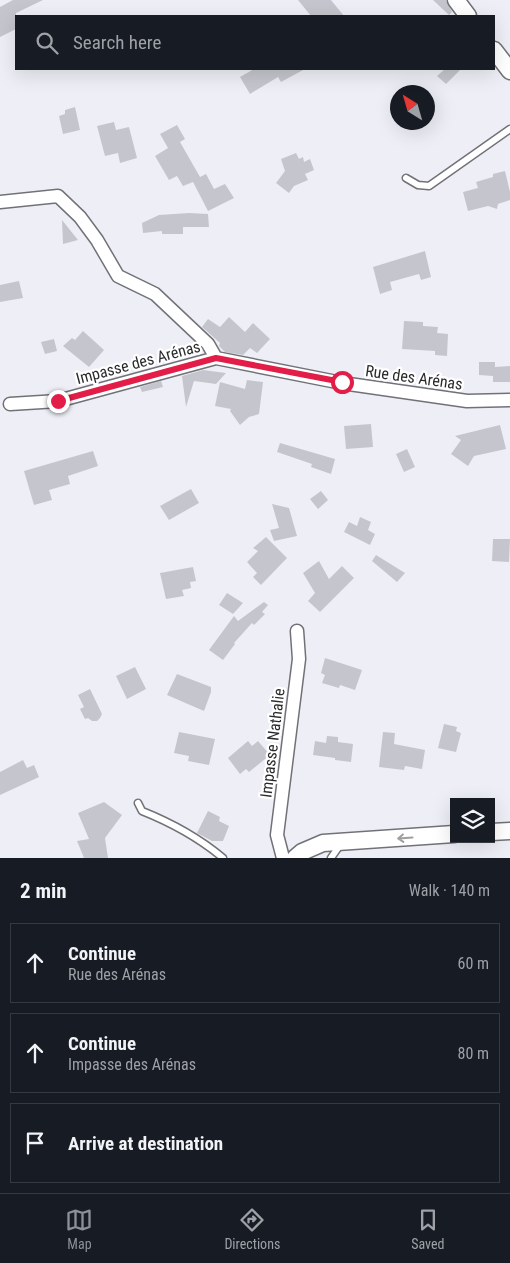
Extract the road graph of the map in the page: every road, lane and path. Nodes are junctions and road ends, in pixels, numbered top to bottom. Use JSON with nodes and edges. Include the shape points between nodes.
{"nodes":[{"id":1,"x":456,"y":0,"type":"edge"},
{"id":2,"x":467,"y":15,"type":"edge"},
{"id":3,"x":495,"y":51,"type":"edge"},
{"id":4,"x":510,"y":71,"type":"edge"},
{"id":5,"x":510,"y":129,"type":"edge"},
{"id":6,"x":406,"y":178,"type":"dead end"},
{"id":7,"x":0,"y":202,"type":"edge"},
{"id":8,"x":216,"y":358,"type":"junction"},
{"id":9,"x":510,"y":400,"type":"edge"},
{"id":10,"x":10,"y":404,"type":"dead end"},
{"id":11,"x":297,"y":631,"type":"dead end"},
{"id":12,"x":138,"y":803,"type":"dead end"},
{"id":13,"x":510,"y":831,"type":"edge"},
{"id":14,"x":495,"y":832,"type":"edge"},
{"id":15,"x":450,"y":834,"type":"edge"},
{"id":16,"x":343,"y":842,"type":"junction"},
{"id":17,"x":223,"y":858,"type":"edge"},
{"id":18,"x":283,"y":858,"type":"edge"},
{"id":19,"x":295,"y":858,"type":"edge"},
{"id":20,"x":331,"y":858,"type":"edge"}],
"edges":[{"from":1,"to":2,"type":"street"},
{"from":3,"to":4,"type":"street"},
{"from":5,"to":6,"type":"lane","via":[[429,186],[418,185]]},
{"from":7,"to":8,"type":"street","via":[[58,196],[80,217],[118,276],[155,294],[208,344]]},
{"from":8,"to":9,"type":"street","name":"Rue des Arénas","via":[[419,394],[468,401]]},
{"from":8,"to":10,"type":"street","name":"Impasse des Arénas","via":[[58,401]]},
{"from":11,"to":18,"type":"street","name":"Impasse Nathalie","via":[[299,658],[277,835]]},
{"from":12,"to":17,"type":"lane","via":[[142,812],[173,824],[206,843]]},
{"from":13,"to":14,"type":"street"},
{"from":15,"to":16,"type":"street","one_way":true},
{"from":16,"to":19,"type":"street","via":[[323,843]]},
{"from":16,"to":20,"type":"lane"}]}
